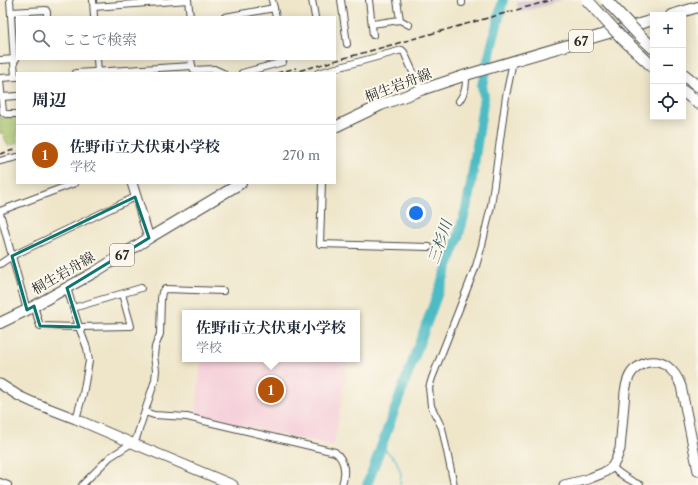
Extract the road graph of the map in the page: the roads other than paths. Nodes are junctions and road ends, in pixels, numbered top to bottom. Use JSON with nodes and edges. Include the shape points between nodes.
{"nodes":[{"id":1,"x":10,"y":0,"type":"edge"},
{"id":2,"x":188,"y":0,"type":"edge"},
{"id":3,"x":272,"y":0,"type":"edge"},
{"id":4,"x":312,"y":0,"type":"edge"},
{"id":5,"x":341,"y":0,"type":"edge"},
{"id":6,"x":369,"y":0,"type":"edge"},
{"id":7,"x":397,"y":0,"type":"edge"},
{"id":8,"x":587,"y":0,"type":"edge"},
{"id":9,"x":606,"y":0,"type":"edge"},
{"id":10,"x":94,"y":3,"type":"edge"},
{"id":11,"x":698,"y":7,"type":"edge"},
{"id":12,"x":274,"y":8,"type":"junction"},
{"id":13,"x":10,"y":12,"type":"junction"},
{"id":14,"x":681,"y":12,"type":"edge"},
{"id":15,"x":47,"y":16,"type":"edge"},
{"id":16,"x":94,"y":16,"type":"edge"},
{"id":17,"x":190,"y":16,"type":"edge"},
{"id":18,"x":230,"y":16,"type":"edge"},
{"id":19,"x":276,"y":16,"type":"edge"},
{"id":20,"x":315,"y":16,"type":"edge"},
{"id":21,"x":400,"y":20,"type":"junction"},
{"id":22,"x":650,"y":21,"type":"edge"},
{"id":23,"x":372,"y":24,"type":"junction"},
{"id":24,"x":409,"y":25,"type":"dead end"},
{"id":25,"x":14,"y":29,"type":"edge"},
{"id":26,"x":373,"y":36,"type":"dead end"},
{"id":27,"x":347,"y":44,"type":"dead end"},
{"id":28,"x":650,"y":45,"type":"edge"},
{"id":29,"x":15,"y":59,"type":"edge"},
{"id":30,"x":0,"y":60,"type":"edge"},
{"id":31,"x":97,"y":60,"type":"edge"},
{"id":32,"x":283,"y":60,"type":"edge"},
{"id":33,"x":191,"y":62,"type":"edge"},
{"id":34,"x":510,"y":62,"type":"junction"},
{"id":35,"x":650,"y":64,"type":"edge"},
{"id":36,"x":98,"y":72,"type":"edge"},
{"id":37,"x":221,"y":72,"type":"edge"},
{"id":38,"x":246,"y":72,"type":"edge"},
{"id":39,"x":322,"y":72,"type":"edge"},
{"id":40,"x":469,"y":74,"type":"junction"},
{"id":41,"x":686,"y":76,"type":"edge"},
{"id":42,"x":16,"y":77,"type":"edge"},
{"id":43,"x":0,"y":79,"type":"edge"},
{"id":44,"x":698,"y":86,"type":"edge"},
{"id":45,"x":421,"y":90,"type":"junction"},
{"id":46,"x":686,"y":93,"type":"edge"},
{"id":47,"x":16,"y":96,"type":"edge"},
{"id":48,"x":2,"y":97,"type":"junction"},
{"id":49,"x":459,"y":101,"type":"dead end"},
{"id":50,"x":698,"y":103,"type":"edge"},
{"id":51,"x":16,"y":114,"type":"edge"},
{"id":52,"x":336,"y":127,"type":"edge"},
{"id":53,"x":16,"y":157,"type":"edge"},
{"id":54,"x":0,"y":161,"type":"edge"},
{"id":55,"x":72,"y":184,"type":"edge"},
{"id":56,"x":132,"y":184,"type":"edge"},
{"id":57,"x":239,"y":184,"type":"edge"},
{"id":58,"x":322,"y":184,"type":"edge"},
{"id":59,"x":135,"y":197,"type":"junction"},
{"id":60,"x":0,"y":212,"type":"edge"},
{"id":61,"x":3,"y":237,"type":"edge"},
{"id":62,"x":149,"y":238,"type":"junction"},
{"id":63,"x":429,"y":247,"type":"dead end"},
{"id":64,"x":12,"y":256,"type":"junction"},
{"id":65,"x":0,"y":264,"type":"edge"},
{"id":66,"x":67,"y":288,"type":"junction"},
{"id":67,"x":141,"y":288,"type":"dead end"},
{"id":68,"x":223,"y":291,"type":"dead end"},
{"id":69,"x":122,"y":294,"type":"junction"},
{"id":70,"x":31,"y":308,"type":"junction"},
{"id":71,"x":73,"y":308,"type":"junction"},
{"id":72,"x":0,"y":323,"type":"edge"},
{"id":73,"x":79,"y":327,"type":"junction"},
{"id":74,"x":0,"y":384,"type":"edge"},
{"id":75,"x":144,"y":412,"type":"junction"},
{"id":76,"x":76,"y":419,"type":"junction"},
{"id":77,"x":132,"y":443,"type":"junction"},
{"id":78,"x":612,"y":466,"type":"junction"},
{"id":79,"x":698,"y":471,"type":"edge"},
{"id":80,"x":0,"y":482,"type":"edge"},
{"id":81,"x":570,"y":484,"type":"edge"},
{"id":82,"x":8,"y":485,"type":"edge"},
{"id":83,"x":82,"y":485,"type":"edge"},
{"id":84,"x":233,"y":485,"type":"edge"},
{"id":85,"x":342,"y":485,"type":"edge"},
{"id":86,"x":454,"y":485,"type":"edge"},
{"id":87,"x":640,"y":485,"type":"edge"}],
"edges":[{"from":1,"to":13,"type":"street"},
{"from":2,"to":10,"type":"street"},
{"from":2,"to":17,"type":"street"},
{"from":3,"to":12,"type":"street"},
{"from":4,"to":20,"type":"street"},
{"from":5,"to":27,"type":"street"},
{"from":6,"to":23,"type":"street"},
{"from":7,"to":21,"type":"street"},
{"from":8,"to":35,"type":"highway","bridge":true},
{"from":9,"to":28,"type":"highway","bridge":true},
{"from":10,"to":16,"type":"street"},
{"from":11,"to":14,"type":"main road"},
{"from":12,"to":18,"type":"street"},
{"from":12,"to":19,"type":"street"},
{"from":13,"to":15,"type":"street","via":[[46,10]]},
{"from":13,"to":25,"type":"street"},
{"from":21,"to":23,"type":"street"},
{"from":21,"to":24,"type":"street"},
{"from":22,"to":34,"type":"main road","number":"67"},
{"from":23,"to":26,"type":"street"},
{"from":25,"to":29,"type":"street"},
{"from":29,"to":30,"type":"street"},
{"from":29,"to":42,"type":"street"},
{"from":31,"to":36,"type":"street"},
{"from":32,"to":38,"type":"street"},
{"from":33,"to":36,"type":"street"},
{"from":33,"to":37,"type":"street","via":[[194,70],[214,69]]},
{"from":34,"to":40,"type":"main road","number":"67"},
{"from":34,"to":86,"type":"street","via":[[491,206],[482,245],[429,388],[430,406],[442,428]]},
{"from":39,"to":45,"type":"street","via":[[402,50]]},
{"from":40,"to":45,"type":"main road","name":"桐生岩舟線","number":"67"},
{"from":40,"to":49,"type":"street","via":[[465,91]]},
{"from":41,"to":44,"type":"highway"},
{"from":42,"to":43,"type":"street"},
{"from":43,"to":48,"type":"street"},
{"from":45,"to":52,"type":"main road","name":"桐生岩舟線","number":"67","via":[[381,105]]},
{"from":46,"to":50,"type":"highway"},
{"from":47,"to":48,"type":"street"},
{"from":48,"to":51,"type":"street","via":[[3,112]]},
{"from":53,"to":54,"type":"street"},
{"from":55,"to":60,"type":"street"},
{"from":56,"to":59,"type":"street"},
{"from":57,"to":62,"type":"main road","name":"桐生岩舟線","number":"67"},
{"from":58,"to":63,"type":"street","via":[[320,244]]},
{"from":59,"to":62,"type":"street"},
{"from":59,"to":64,"type":"street"},
{"from":60,"to":61,"type":"street"},
{"from":61,"to":64,"type":"street"},
{"from":62,"to":66,"type":"main road","name":"桐生岩舟線","number":"67"},
{"from":64,"to":65,"type":"street"},
{"from":64,"to":70,"type":"street"},
{"from":66,"to":70,"type":"main road","name":"桐生岩舟線","number":"67"},
{"from":66,"to":71,"type":"street"},
{"from":67,"to":69,"type":"street"},
{"from":68,"to":75,"type":"street","via":[[165,289],[162,292],[160,334],[154,356],[155,380]]},
{"from":69,"to":71,"type":"street"},
{"from":69,"to":73,"type":"street","via":[[131,326]]},
{"from":70,"to":72,"type":"main road","name":"桐生岩舟線","number":"67"},
{"from":70,"to":73,"type":"street","via":[[40,326]]},
{"from":71,"to":73,"type":"street"},
{"from":73,"to":76,"type":"street","via":[[88,348],[89,361]]},
{"from":74,"to":76,"type":"street","via":[[32,402]]},
{"from":75,"to":77,"type":"street","via":[[136,439]]},
{"from":75,"to":85,"type":"street","via":[[187,417],[335,452],[343,463]]},
{"from":76,"to":77,"type":"street"},
{"from":77,"to":83,"type":"street","via":[[110,457]]},
{"from":77,"to":84,"type":"street"},
{"from":78,"to":79,"type":"street","via":[[620,449],[625,392],[629,376],[643,364],[656,362],[668,367],[681,386]]},
{"from":78,"to":81,"type":"street","via":[[604,473]]},
{"from":78,"to":87,"type":"street","via":[[629,480]]},
{"from":80,"to":82,"type":"street"}]}
